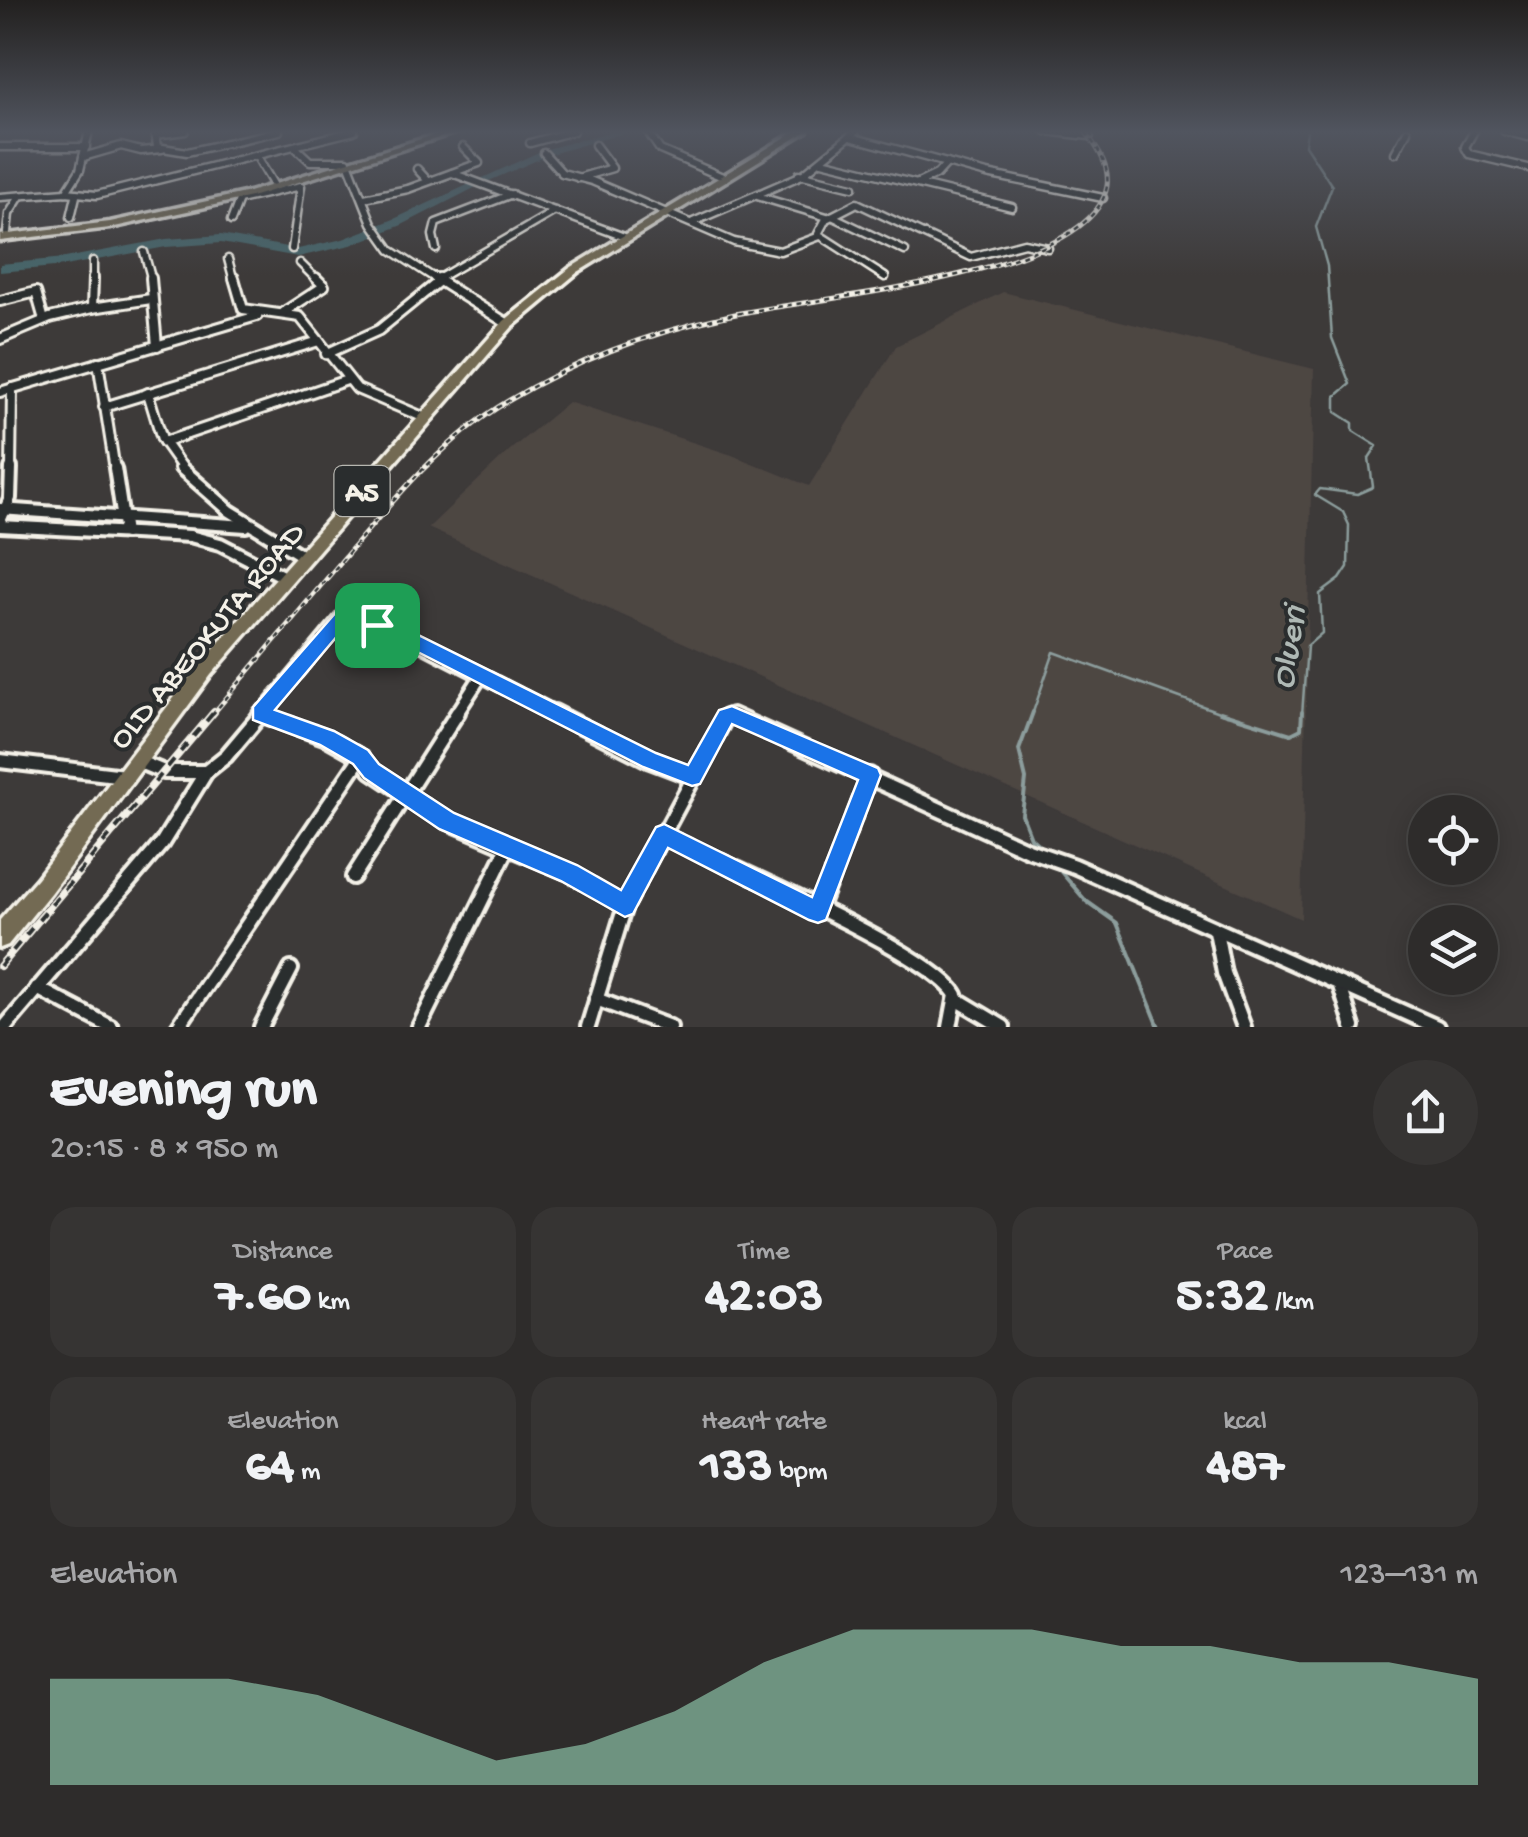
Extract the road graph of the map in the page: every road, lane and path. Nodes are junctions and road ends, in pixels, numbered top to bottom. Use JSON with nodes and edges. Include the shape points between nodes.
{"nodes":[{"id":1,"x":72,"y":179,"type":"edge"},
{"id":2,"x":166,"y":179,"type":"edge"},
{"id":3,"x":270,"y":179,"type":"edge"},
{"id":4,"x":291,"y":179,"type":"edge"},
{"id":5,"x":310,"y":179,"type":"edge"},
{"id":6,"x":355,"y":179,"type":"edge"},
{"id":7,"x":435,"y":179,"type":"edge"},
{"id":8,"x":467,"y":179,"type":"edge"},
{"id":9,"x":580,"y":179,"type":"edge"},
{"id":10,"x":723,"y":179,"type":"edge"},
{"id":11,"x":789,"y":179,"type":"edge"},
{"id":12,"x":820,"y":179,"type":"edge"},
{"id":13,"x":901,"y":179,"type":"edge"},
{"id":14,"x":927,"y":179,"type":"edge"},
{"id":15,"x":1018,"y":179,"type":"edge"},
{"id":16,"x":428,"y":181,"type":"joint"},
{"id":17,"x":300,"y":183,"type":"junction"},
{"id":18,"x":918,"y":183,"type":"junction"},
{"id":19,"x":273,"y":184,"type":"junction"},
{"id":20,"x":852,"y":186,"type":"dead end"},
{"id":21,"x":66,"y":192,"type":"junction"},
{"id":22,"x":512,"y":194,"type":"junction"},
{"id":23,"x":76,"y":196,"type":"junction"},
{"id":24,"x":756,"y":196,"type":"junction"},
{"id":25,"x":0,"y":197,"type":"edge"},
{"id":26,"x":18,"y":198,"type":"junction"},
{"id":27,"x":364,"y":198,"type":"junction"},
{"id":28,"x":1103,"y":198,"type":"dead end"},
{"id":29,"x":1012,"y":207,"type":"dead end"},
{"id":30,"x":555,"y":210,"type":"junction"},
{"id":31,"x":164,"y":212,"type":"junction"},
{"id":32,"x":669,"y":212,"type":"junction"},
{"id":33,"x":71,"y":217,"type":"dead end"},
{"id":34,"x":830,"y":217,"type":"junction"},
{"id":35,"x":231,"y":221,"type":"dead end"},
{"id":36,"x":692,"y":222,"type":"junction"},
{"id":37,"x":377,"y":231,"type":"joint"},
{"id":38,"x":2,"y":235,"type":"edge"},
{"id":39,"x":820,"y":236,"type":"junction"},
{"id":40,"x":627,"y":238,"type":"junction"},
{"id":41,"x":1048,"y":248,"type":"dead end"},
{"id":42,"x":292,"y":249,"type":"dead end"},
{"id":43,"x":436,"y":249,"type":"dead end"},
{"id":44,"x":905,"y":251,"type":"dead end"},
{"id":45,"x":144,"y":252,"type":"dead end"},
{"id":46,"x":228,"y":259,"type":"dead end"},
{"id":47,"x":93,"y":260,"type":"dead end"},
{"id":48,"x":300,"y":263,"type":"dead end"},
{"id":49,"x":885,"y":277,"type":"dead end"},
{"id":50,"x":437,"y":281,"type":"junction"},
{"id":51,"x":151,"y":299,"type":"junction"},
{"id":52,"x":0,"y":301,"type":"edge"},
{"id":53,"x":92,"y":308,"type":"junction"},
{"id":54,"x":284,"y":312,"type":"junction"},
{"id":55,"x":264,"y":314,"type":"junction"},
{"id":56,"x":44,"y":320,"type":"junction"},
{"id":57,"x":508,"y":324,"type":"junction"},
{"id":58,"x":0,"y":338,"type":"edge"},
{"id":59,"x":319,"y":342,"type":"junction"},
{"id":60,"x":157,"y":346,"type":"junction"},
{"id":61,"x":326,"y":354,"type":"junction"},
{"id":62,"x":98,"y":362,"type":"junction"},
{"id":63,"x":347,"y":380,"type":"junction"},
{"id":64,"x":12,"y":388,"type":"junction"},
{"id":65,"x":0,"y":392,"type":"edge"},
{"id":66,"x":148,"y":393,"type":"junction"},
{"id":67,"x":104,"y":407,"type":"junction"},
{"id":68,"x":425,"y":418,"type":"junction"},
{"id":69,"x":11,"y":441,"type":"junction"},
{"id":70,"x":164,"y":442,"type":"junction"},
{"id":71,"x":0,"y":446,"type":"edge"},
{"id":72,"x":4,"y":509,"type":"edge"},
{"id":73,"x":126,"y":517,"type":"junction"},
{"id":74,"x":0,"y":524,"type":"edge"},
{"id":75,"x":246,"y":526,"type":"junction"},
{"id":76,"x":125,"y":533,"type":"junction"},
{"id":77,"x":304,"y":557,"type":"junction"},
{"id":78,"x":286,"y":578,"type":"junction"},
{"id":79,"x":481,"y":676,"type":"junction"},
{"id":80,"x":260,"y":714,"type":"junction"},
{"id":81,"x":361,"y":757,"type":"junction"},
{"id":82,"x":136,"y":760,"type":"junction"},
{"id":83,"x":0,"y":761,"type":"edge"},
{"id":84,"x":206,"y":772,"type":"junction"},
{"id":85,"x":870,"y":775,"type":"junction"},
{"id":86,"x":124,"y":776,"type":"junction"},
{"id":87,"x":692,"y":776,"type":"junction"},
{"id":88,"x":407,"y":793,"type":"junction"},
{"id":89,"x":664,"y":834,"type":"junction"},
{"id":90,"x":508,"y":846,"type":"junction"},
{"id":91,"x":1074,"y":866,"type":"joint"},
{"id":92,"x":353,"y":877,"type":"dead end"},
{"id":93,"x":625,"y":906,"type":"junction"},
{"id":94,"x":818,"y":912,"type":"junction"},
{"id":95,"x":1216,"y":931,"type":"junction"},
{"id":96,"x":0,"y":937,"type":"edge"},
{"id":97,"x":292,"y":969,"type":"dead end"},
{"id":98,"x":1340,"y":986,"type":"junction"},
{"id":99,"x":37,"y":988,"type":"junction"},
{"id":100,"x":596,"y":999,"type":"junction"},
{"id":101,"x":958,"y":1000,"type":"junction"},
{"id":102,"x":6,"y":1027,"type":"edge"},
{"id":103,"x":111,"y":1027,"type":"edge"},
{"id":104,"x":178,"y":1027,"type":"edge"},
{"id":105,"x":261,"y":1027,"type":"edge"},
{"id":106,"x":419,"y":1027,"type":"edge"},
{"id":107,"x":588,"y":1027,"type":"edge"},
{"id":108,"x":670,"y":1027,"type":"edge"},
{"id":109,"x":950,"y":1027,"type":"edge"},
{"id":110,"x":1002,"y":1027,"type":"edge"},
{"id":111,"x":1244,"y":1027,"type":"edge"},
{"id":112,"x":1353,"y":1027,"type":"edge"},
{"id":113,"x":1437,"y":1027,"type":"edge"}],
"edges":[{"from":1,"to":21,"type":"street"},
{"from":2,"to":23,"type":"street"},
{"from":3,"to":19,"type":"street"},
{"from":4,"to":19,"type":"main road"},
{"from":5,"to":17,"type":"main road"},
{"from":6,"to":27,"type":"street"},
{"from":7,"to":16,"type":"street"},
{"from":8,"to":22,"type":"street"},
{"from":9,"to":32,"type":"street"},
{"from":10,"to":32,"type":"highway","name":"OLD ABEOKUTA ROAD","number":"A5"},
{"from":11,"to":24,"type":"street"},
{"from":12,"to":20,"type":"street"},
{"from":13,"to":18,"type":"street"},
{"from":14,"to":18,"type":"street"},
{"from":15,"to":28,"type":"street"},
{"from":16,"to":27,"type":"street"},
{"from":17,"to":31,"type":"main road"},
{"from":17,"to":35,"type":"street","via":[[240,200]]},
{"from":17,"to":42,"type":"street"},
{"from":18,"to":29,"type":"street"},
{"from":19,"to":31,"type":"main road"},
{"from":21,"to":23,"type":"street"},
{"from":21,"to":26,"type":"street"},
{"from":22,"to":30,"type":"street"},
{"from":22,"to":43,"type":"street","via":[[436,223]]},
{"from":23,"to":33,"type":"street"},
{"from":24,"to":34,"type":"street"},
{"from":24,"to":36,"type":"street"},
{"from":25,"to":26,"type":"street"},
{"from":26,"to":38,"type":"street"},
{"from":27,"to":37,"type":"street"},
{"from":30,"to":40,"type":"street"},
{"from":30,"to":50,"type":"street"},
{"from":31,"to":38,"type":"main road","via":[[95,228]]},
{"from":32,"to":36,"type":"street"},
{"from":32,"to":40,"type":"highway","name":"OLD ABEOKUTA ROAD","number":"A5"},
{"from":34,"to":39,"type":"street"},
{"from":34,"to":41,"type":"street","via":[[857,202],[967,257],[1024,243]]},
{"from":34,"to":44,"type":"street"},
{"from":36,"to":39,"type":"street","via":[[767,251]]},
{"from":37,"to":50,"type":"street","via":[[391,250]]},
{"from":39,"to":49,"type":"street"},
{"from":40,"to":57,"type":"highway","name":"OLD ABEOKUTA ROAD","number":"A5","via":[[553,285]]},
{"from":45,"to":51,"type":"street"},
{"from":46,"to":55,"type":"street","via":[[242,308]]},
{"from":47,"to":53,"type":"street"},
{"from":48,"to":54,"type":"street","via":[[324,286]]},
{"from":50,"to":57,"type":"street"},
{"from":50,"to":61,"type":"street","via":[[379,330]]},
{"from":51,"to":53,"type":"street"},
{"from":51,"to":60,"type":"street"},
{"from":52,"to":56,"type":"street","via":[[36,292]]},
{"from":53,"to":56,"type":"street"},
{"from":54,"to":55,"type":"street"},
{"from":54,"to":59,"type":"street","via":[[300,318]]},
{"from":55,"to":60,"type":"street"},
{"from":56,"to":58,"type":"street"},
{"from":57,"to":68,"type":"highway","name":"OLD ABEOKUTA ROAD","number":"A5"},
{"from":59,"to":61,"type":"street"},
{"from":59,"to":66,"type":"street"},
{"from":60,"to":62,"type":"street"},
{"from":61,"to":63,"type":"street"},
{"from":62,"to":64,"type":"street"},
{"from":62,"to":67,"type":"street"},
{"from":63,"to":68,"type":"street","via":[[370,397]]},
{"from":63,"to":70,"type":"street"},
{"from":64,"to":65,"type":"street"},
{"from":64,"to":69,"type":"street"},
{"from":66,"to":67,"type":"street"},
{"from":66,"to":70,"type":"street"},
{"from":67,"to":73,"type":"street"},
{"from":68,"to":77,"type":"highway","name":"OLD ABEOKUTA ROAD","number":"A5"},
{"from":69,"to":71,"type":"street"},
{"from":69,"to":72,"type":"street"},
{"from":70,"to":75,"type":"street"},
{"from":72,"to":73,"type":"street"},
{"from":72,"to":74,"type":"street"},
{"from":73,"to":75,"type":"street"},
{"from":73,"to":76,"type":"street"},
{"from":74,"to":76,"type":"street"},
{"from":75,"to":77,"type":"street"},
{"from":76,"to":78,"type":"street","via":[[204,539]]},
{"from":77,"to":78,"type":"highway","name":"OLD ABEOKUTA ROAD","number":"A5"},
{"from":78,"to":82,"type":"highway","name":"OLD ABEOKUTA ROAD","number":"A5"},
{"from":79,"to":80,"type":"street","via":[[358,612],[335,624]]},
{"from":79,"to":87,"type":"street"},
{"from":79,"to":88,"type":"street"},
{"from":80,"to":81,"type":"street"},
{"from":80,"to":84,"type":"street"},
{"from":81,"to":88,"type":"street"},
{"from":81,"to":104,"type":"street"},
{"from":82,"to":84,"type":"street","via":[[164,772]]},
{"from":82,"to":86,"type":"highway","name":"OLD ABEOKUTA ROAD","number":"A5"},
{"from":83,"to":86,"type":"street"},
{"from":84,"to":99,"type":"street","via":[[162,842]]},
{"from":85,"to":87,"type":"street","via":[[732,714]]},
{"from":85,"to":91,"type":"street"},
{"from":85,"to":94,"type":"street"},
{"from":86,"to":96,"type":"highway","name":"OLD ABEOKUTA ROAD","number":"A5"},
{"from":87,"to":89,"type":"street"},
{"from":88,"to":90,"type":"street","via":[[446,821]]},
{"from":88,"to":92,"type":"street"},
{"from":89,"to":93,"type":"street"},
{"from":89,"to":94,"type":"street"},
{"from":90,"to":93,"type":"street"},
{"from":90,"to":106,"type":"street"},
{"from":91,"to":95,"type":"street"},
{"from":93,"to":100,"type":"street"},
{"from":94,"to":101,"type":"street","via":[[916,961],[953,986]]},
{"from":95,"to":98,"type":"street"},
{"from":95,"to":111,"type":"street"},
{"from":97,"to":105,"type":"street"},
{"from":98,"to":112,"type":"street"},
{"from":98,"to":113,"type":"street"},
{"from":99,"to":102,"type":"street"},
{"from":99,"to":103,"type":"street"},
{"from":100,"to":107,"type":"street"},
{"from":100,"to":108,"type":"street"},
{"from":101,"to":109,"type":"street"},
{"from":101,"to":110,"type":"street"}]}
